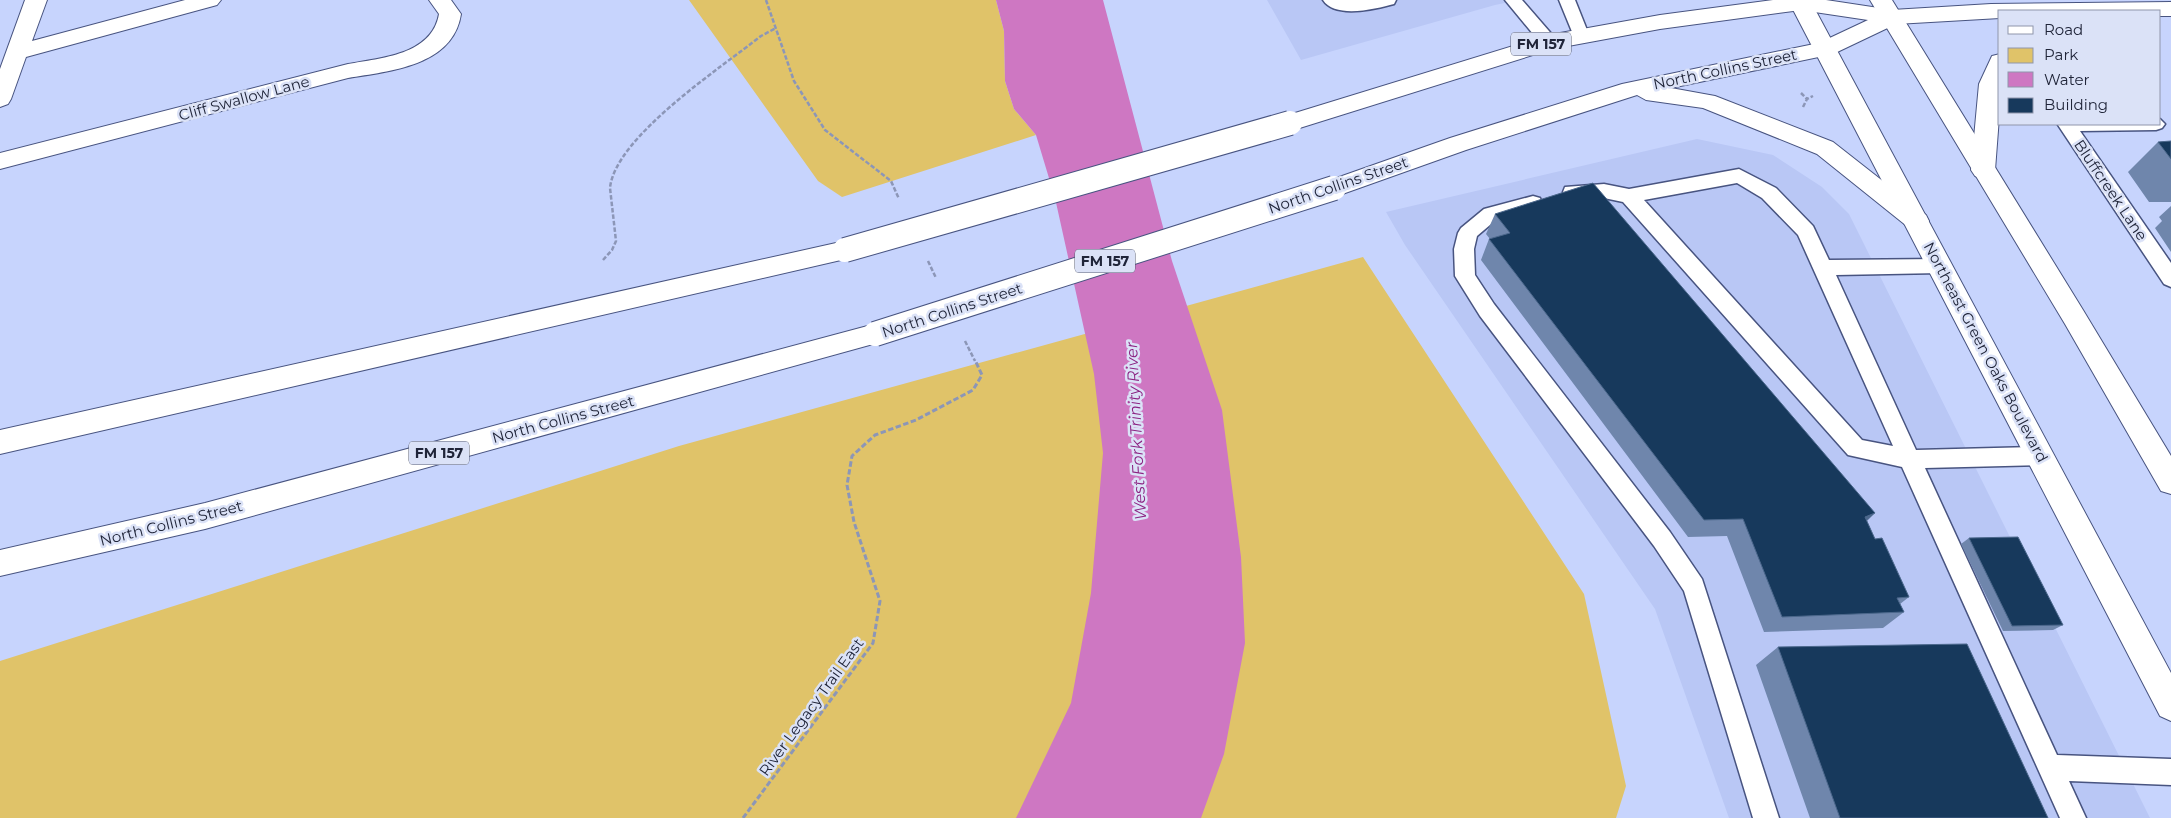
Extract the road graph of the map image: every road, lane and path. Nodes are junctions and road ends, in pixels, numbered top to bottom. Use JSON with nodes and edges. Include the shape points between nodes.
{"nodes":[{"id":1,"x":36,"y":0,"type":"edge"},
{"id":2,"x":210,"y":0,"type":"edge"},
{"id":3,"x":440,"y":0,"type":"edge"},
{"id":4,"x":766,"y":0,"type":"edge"},
{"id":5,"x":1331,"y":0,"type":"edge"},
{"id":6,"x":1388,"y":0,"type":"edge"},
{"id":7,"x":1513,"y":0,"type":"edge"},
{"id":8,"x":1567,"y":0,"type":"edge"},
{"id":9,"x":1703,"y":0,"type":"edge"},
{"id":10,"x":2083,"y":0,"type":"edge"},
{"id":11,"x":1800,"y":1,"type":"edge"},
{"id":12,"x":2144,"y":4,"type":"edge"},
{"id":13,"x":1887,"y":9,"type":"edge"},
{"id":14,"x":2171,"y":9,"type":"edge"},
{"id":15,"x":2110,"y":10,"type":"edge"},
{"id":16,"x":1998,"y":11,"type":"edge"},
{"id":17,"x":1660,"y":22,"type":"junction"},
{"id":18,"x":776,"y":28,"type":"junction"},
{"id":19,"x":1581,"y":35,"type":"junction"},
{"id":20,"x":1549,"y":42,"type":"junction"},
{"id":21,"x":1825,"y":49,"type":"junction"},
{"id":22,"x":17,"y":52,"type":"junction"},
{"id":23,"x":1998,"y":66,"type":"edge"},
{"id":24,"x":1630,"y":89,"type":"junction"},
{"id":25,"x":1801,"y":93,"type":"dead end"},
{"id":26,"x":1813,"y":96,"type":"dead end"},
{"id":27,"x":0,"y":99,"type":"edge"},
{"id":28,"x":2067,"y":125,"type":"edge"},
{"id":29,"x":0,"y":161,"type":"edge"},
{"id":30,"x":1984,"y":170,"type":"junction"},
{"id":31,"x":1629,"y":196,"type":"junction"},
{"id":32,"x":903,"y":208,"type":"dead end"},
{"id":33,"x":1917,"y":221,"type":"junction"},
{"id":34,"x":924,"y":252,"type":"dead end"},
{"id":35,"x":603,"y":260,"type":"dead end"},
{"id":36,"x":1941,"y":266,"type":"junction"},
{"id":37,"x":1822,"y":268,"type":"junction"},
{"id":38,"x":936,"y":278,"type":"dead end"},
{"id":39,"x":2171,"y":279,"type":"edge"},
{"id":40,"x":965,"y":340,"type":"dead end"},
{"id":41,"x":0,"y":442,"type":"edge"},
{"id":42,"x":2040,"y":456,"type":"junction"},
{"id":43,"x":1910,"y":459,"type":"junction"},
{"id":44,"x":2171,"y":482,"type":"edge"},
{"id":45,"x":0,"y":563,"type":"edge"},
{"id":46,"x":2171,"y":705,"type":"edge"},
{"id":47,"x":2050,"y":767,"type":"junction"},
{"id":48,"x":2171,"y":772,"type":"edge"},
{"id":49,"x":743,"y":818,"type":"edge"},
{"id":50,"x":1766,"y":818,"type":"edge"},
{"id":51,"x":2073,"y":818,"type":"edge"}],
"edges":[{"from":1,"to":22,"type":"main road"},
{"from":2,"to":22,"type":"main road"},
{"from":3,"to":29,"type":"main road","name":"Cliff Swallow Lane","via":[[450,14],[446,32],[428,50],[400,61],[348,71]]},
{"from":4,"to":18,"type":"path"},
{"from":5,"to":6,"type":"lane","via":[[1340,6]]},
{"from":7,"to":20,"type":"lane"},
{"from":8,"to":19,"type":"lane"},
{"from":9,"to":17,"type":"main road"},
{"from":10,"to":15,"type":"main road"},
{"from":11,"to":13,"type":"main road","name":"North Collins Street","number":"FM 157"},
{"from":11,"to":17,"type":"main road","name":"North Collins Street","number":"FM 157"},
{"from":11,"to":21,"type":"main road","name":"Northeast Green Oaks Boulevard"},
{"from":12,"to":14,"type":"main road","name":"North Collins Street","number":"FM 157"},
{"from":12,"to":15,"type":"main road","name":"North Collins Street","number":"FM 157"},
{"from":13,"to":16,"type":"main road","name":"North Collins Street","number":"FM 157"},
{"from":13,"to":21,"type":"main road","name":"North Collins Street","number":"FM 157"},
{"from":13,"to":30,"type":"main road"},
{"from":17,"to":19,"type":"main road","name":"North Collins Street","number":"FM 157"},
{"from":18,"to":32,"type":"path","via":[[794,81],[824,130],[891,182]]},
{"from":18,"to":35,"type":"path","via":[[761,36],[667,110],[624,155],[611,181],[616,241]]},
{"from":19,"to":20,"type":"main road","name":"North Collins Street","number":"FM 157"},
{"from":20,"to":41,"type":"main road","name":"North Collins Street","number":"FM 157","bridge":true,"via":[[1290,123],[845,250]]},
{"from":21,"to":24,"type":"main road","name":"North Collins Street","number":"FM 157"},
{"from":21,"to":33,"type":"main road","name":"Northeast Green Oaks Boulevard"},
{"from":22,"to":27,"type":"main road"},
{"from":23,"to":30,"type":"main road","via":[[1990,84]]},
{"from":24,"to":33,"type":"main road","via":[[1707,101],[1824,148]]},
{"from":24,"to":45,"type":"main road","name":"North Collins Street","number":"FM 157","bridge":true,"via":[[1334,188],[875,334],[205,516]]},
{"from":25,"to":26,"type":"path","via":[[1807,100]]},
{"from":28,"to":39,"type":"lane","name":"Bluffcreek Lane"},
{"from":30,"to":44,"type":"main road"},
{"from":31,"to":37,"type":"lane","via":[[1739,176],[1769,193],[1806,231]]},
{"from":31,"to":43,"type":"lane","via":[[1856,448]]},
{"from":31,"to":50,"type":"lane","via":[[1604,191],[1570,192],[1491,214],[1468,233],[1464,249],[1466,276],[1486,310],[1662,539],[1694,587]]},
{"from":33,"to":36,"type":"main road","name":"Northeast Green Oaks Boulevard"},
{"from":34,"to":38,"type":"path"},
{"from":36,"to":37,"type":"lane"},
{"from":36,"to":42,"type":"main road","name":"Northeast Green Oaks Boulevard"},
{"from":37,"to":43,"type":"lane"},
{"from":40,"to":49,"type":"path","name":"River Legacy Trail East","via":[[982,376],[973,390],[916,420],[874,435],[852,456],[846,486],[854,522],[880,601],[873,643]]},
{"from":42,"to":43,"type":"lane"},
{"from":42,"to":46,"type":"main road","name":"Northeast Green Oaks Boulevard"},
{"from":43,"to":47,"type":"lane"},
{"from":47,"to":48,"type":"lane"},
{"from":47,"to":51,"type":"lane"}]}
